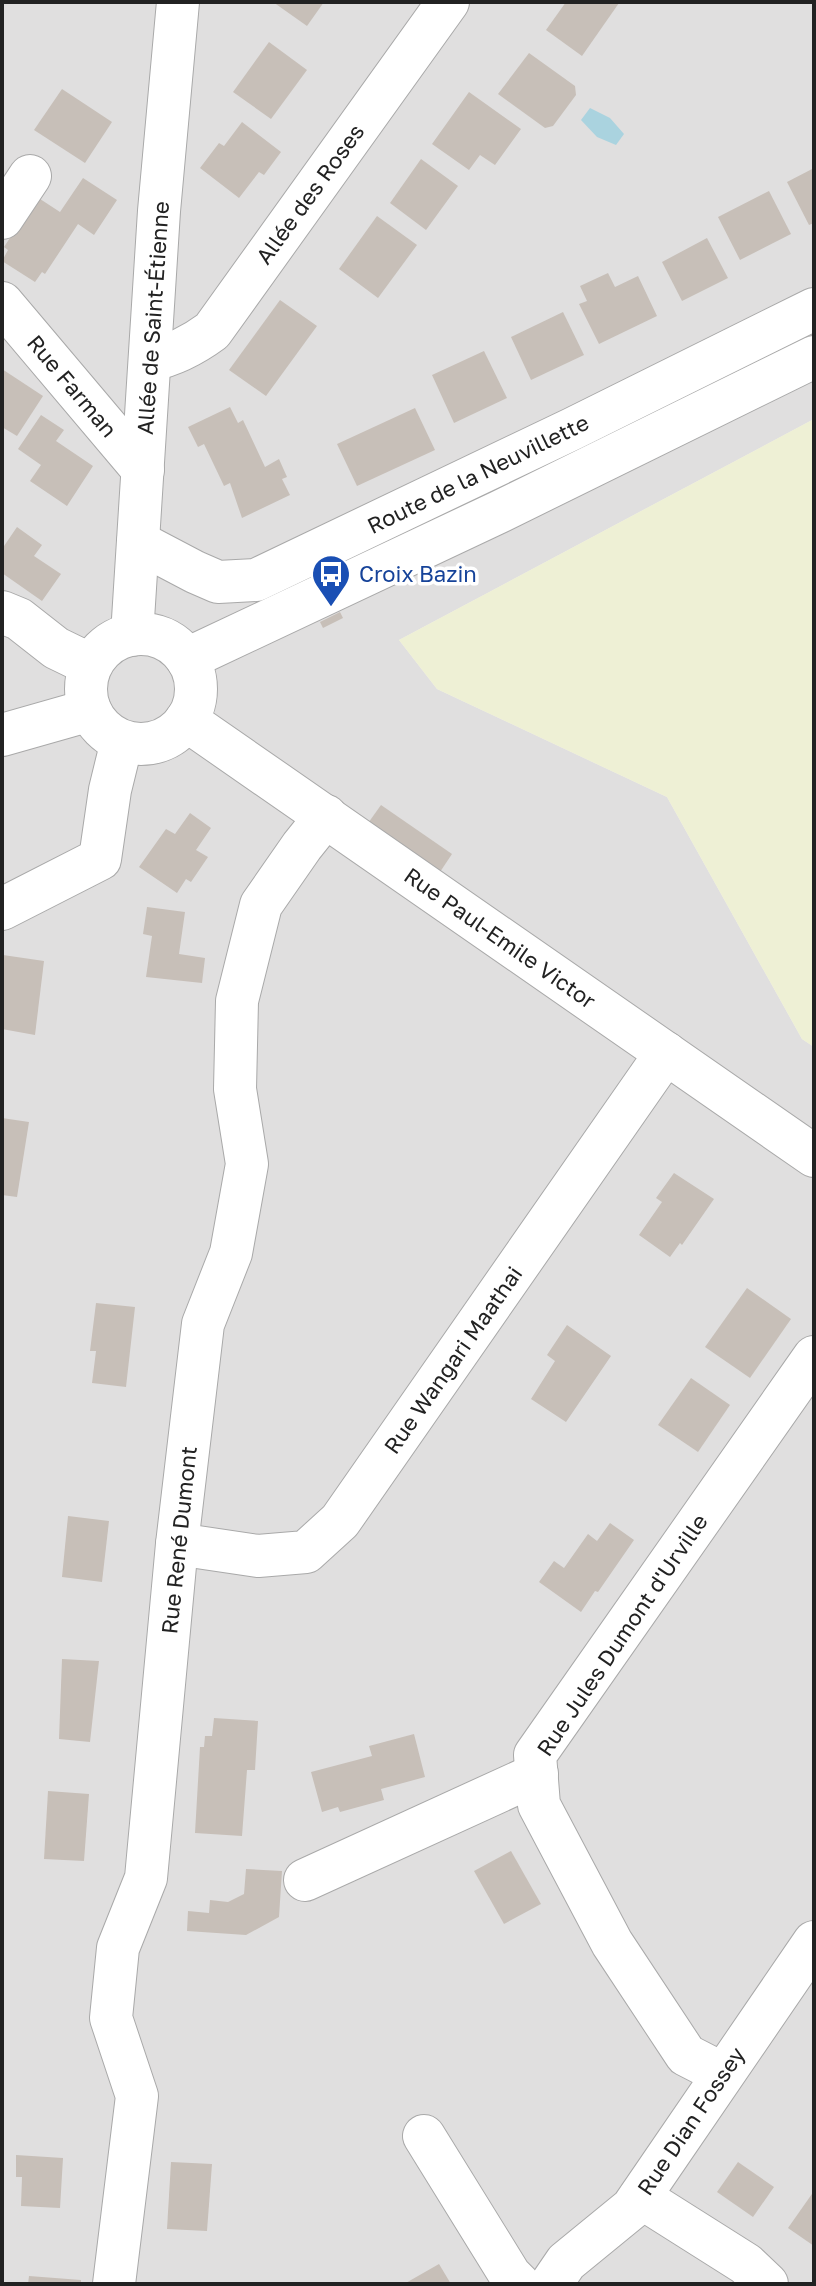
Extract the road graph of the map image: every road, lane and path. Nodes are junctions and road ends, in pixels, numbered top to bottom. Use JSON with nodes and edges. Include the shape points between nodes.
{"nodes":[{"id":1,"x":178,"y":2,"type":"edge"},
{"id":2,"x":448,"y":2,"type":"edge"},
{"id":3,"x":30,"y":176,"type":"dead end"},
{"id":4,"x":2,"y":218,"type":"edge"},
{"id":5,"x":2,"y":303,"type":"edge"},
{"id":6,"x":814,"y":309,"type":"edge"},
{"id":7,"x":814,"y":357,"type":"edge"},
{"id":8,"x":151,"y":360,"type":"junction"},
{"id":9,"x":143,"y":470,"type":"junction"},
{"id":10,"x":138,"y":542,"type":"junction"},
{"id":11,"x":2,"y":612,"type":"edge"},
{"id":12,"x":132,"y":635,"type":"junction"},
{"id":13,"x":187,"y":659,"type":"junction"},
{"id":14,"x":91,"y":665,"type":"junction"},
{"id":15,"x":90,"y":710,"type":"junction"},
{"id":16,"x":186,"y":720,"type":"junction"},
{"id":17,"x":2,"y":735,"type":"edge"},
{"id":18,"x":122,"y":741,"type":"junction"},
{"id":19,"x":326,"y":816,"type":"junction"},
{"id":20,"x":2,"y":909,"type":"edge"},
{"id":21,"x":666,"y":1053,"type":"junction"},
{"id":22,"x":814,"y":1156,"type":"edge"},
{"id":23,"x":814,"y":1357,"type":"edge"},
{"id":24,"x":177,"y":1544,"type":"junction"},
{"id":25,"x":537,"y":1774,"type":"junction"},
{"id":26,"x":305,"y":1880,"type":"dead end"},
{"id":27,"x":814,"y":1942,"type":"edge"},
{"id":28,"x":723,"y":2074,"type":"junction"},
{"id":29,"x":424,"y":2136,"type":"dead end"},
{"id":30,"x":640,"y":2197,"type":"junction"},
{"id":31,"x":114,"y":2284,"type":"edge"},
{"id":32,"x":519,"y":2284,"type":"edge"},
{"id":33,"x":551,"y":2284,"type":"edge"},
{"id":34,"x":767,"y":2284,"type":"edge"}],
"edges":[{"from":1,"to":8,"type":"street","name":"Allée de Saint-Étienne"},
{"from":2,"to":8,"type":"street","name":"Allée des Roses","via":[[212,331]]},
{"from":3,"to":4,"type":"street"},
{"from":5,"to":9,"type":"street","name":"Rue Farman"},
{"from":6,"to":10,"type":"street","name":"Route de la Neuvillette","via":[[256,580],[218,582]]},
{"from":7,"to":13,"type":"street","name":"Route de la Neuvillette"},
{"from":8,"to":9,"type":"street","name":"Allée de Saint-Étienne"},
{"from":9,"to":10,"type":"street","name":"Allée de Saint-Étienne"},
{"from":10,"to":12,"type":"street","name":"Allée de Saint-Étienne"},
{"from":11,"to":14,"type":"street"},
{"from":12,"to":13,"type":"street","via":[[153,635],[173,644]]},
{"from":12,"to":14,"type":"street","via":[[108,645]]},
{"from":13,"to":16,"type":"street","via":[[196,693]]},
{"from":14,"to":15,"type":"street","via":[[86,687]]},
{"from":15,"to":17,"type":"street"},
{"from":15,"to":18,"type":"street","via":[[103,729]]},
{"from":16,"to":18,"type":"street","via":[[164,740],[143,745]]},
{"from":16,"to":19,"type":"street","name":"Rue Paul-Emile Victor"},
{"from":18,"to":20,"type":"street","via":[[100,859]]},
{"from":19,"to":21,"type":"street","name":"Rue Paul-Emile Victor"},
{"from":19,"to":24,"type":"street","name":"Rue René Dumont","via":[[261,905],[237,1001],[235,1089],[247,1164],[231,1253],[203,1324]]},
{"from":21,"to":22,"type":"street","name":"Rue Paul-Emile Victor"},
{"from":21,"to":24,"type":"street","name":"Rue Wangari Maathai","via":[[340,1521],[306,1552],[258,1556]]},
{"from":23,"to":25,"type":"street","name":"Rue Jules Dumont d'Urville","via":[[535,1755]]},
{"from":24,"to":31,"type":"street","name":"Rue René Dumont","via":[[146,1878],[118,1948],[111,2018],[137,2096]]},
{"from":25,"to":26,"type":"street"},
{"from":25,"to":28,"type":"street","name":"Rue Jules Dumont d'Urville","via":[[539,1805],[612,1943],[686,2055]]},
{"from":27,"to":28,"type":"street","name":"Rue Dian Fossey"},
{"from":28,"to":30,"type":"street","name":"Rue Dian Fossey"},
{"from":29,"to":32,"type":"street"},
{"from":30,"to":33,"type":"street","name":"Rue Dian Fossey","via":[[566,2262]]},
{"from":30,"to":34,"type":"street","via":[[746,2264]]}]}
